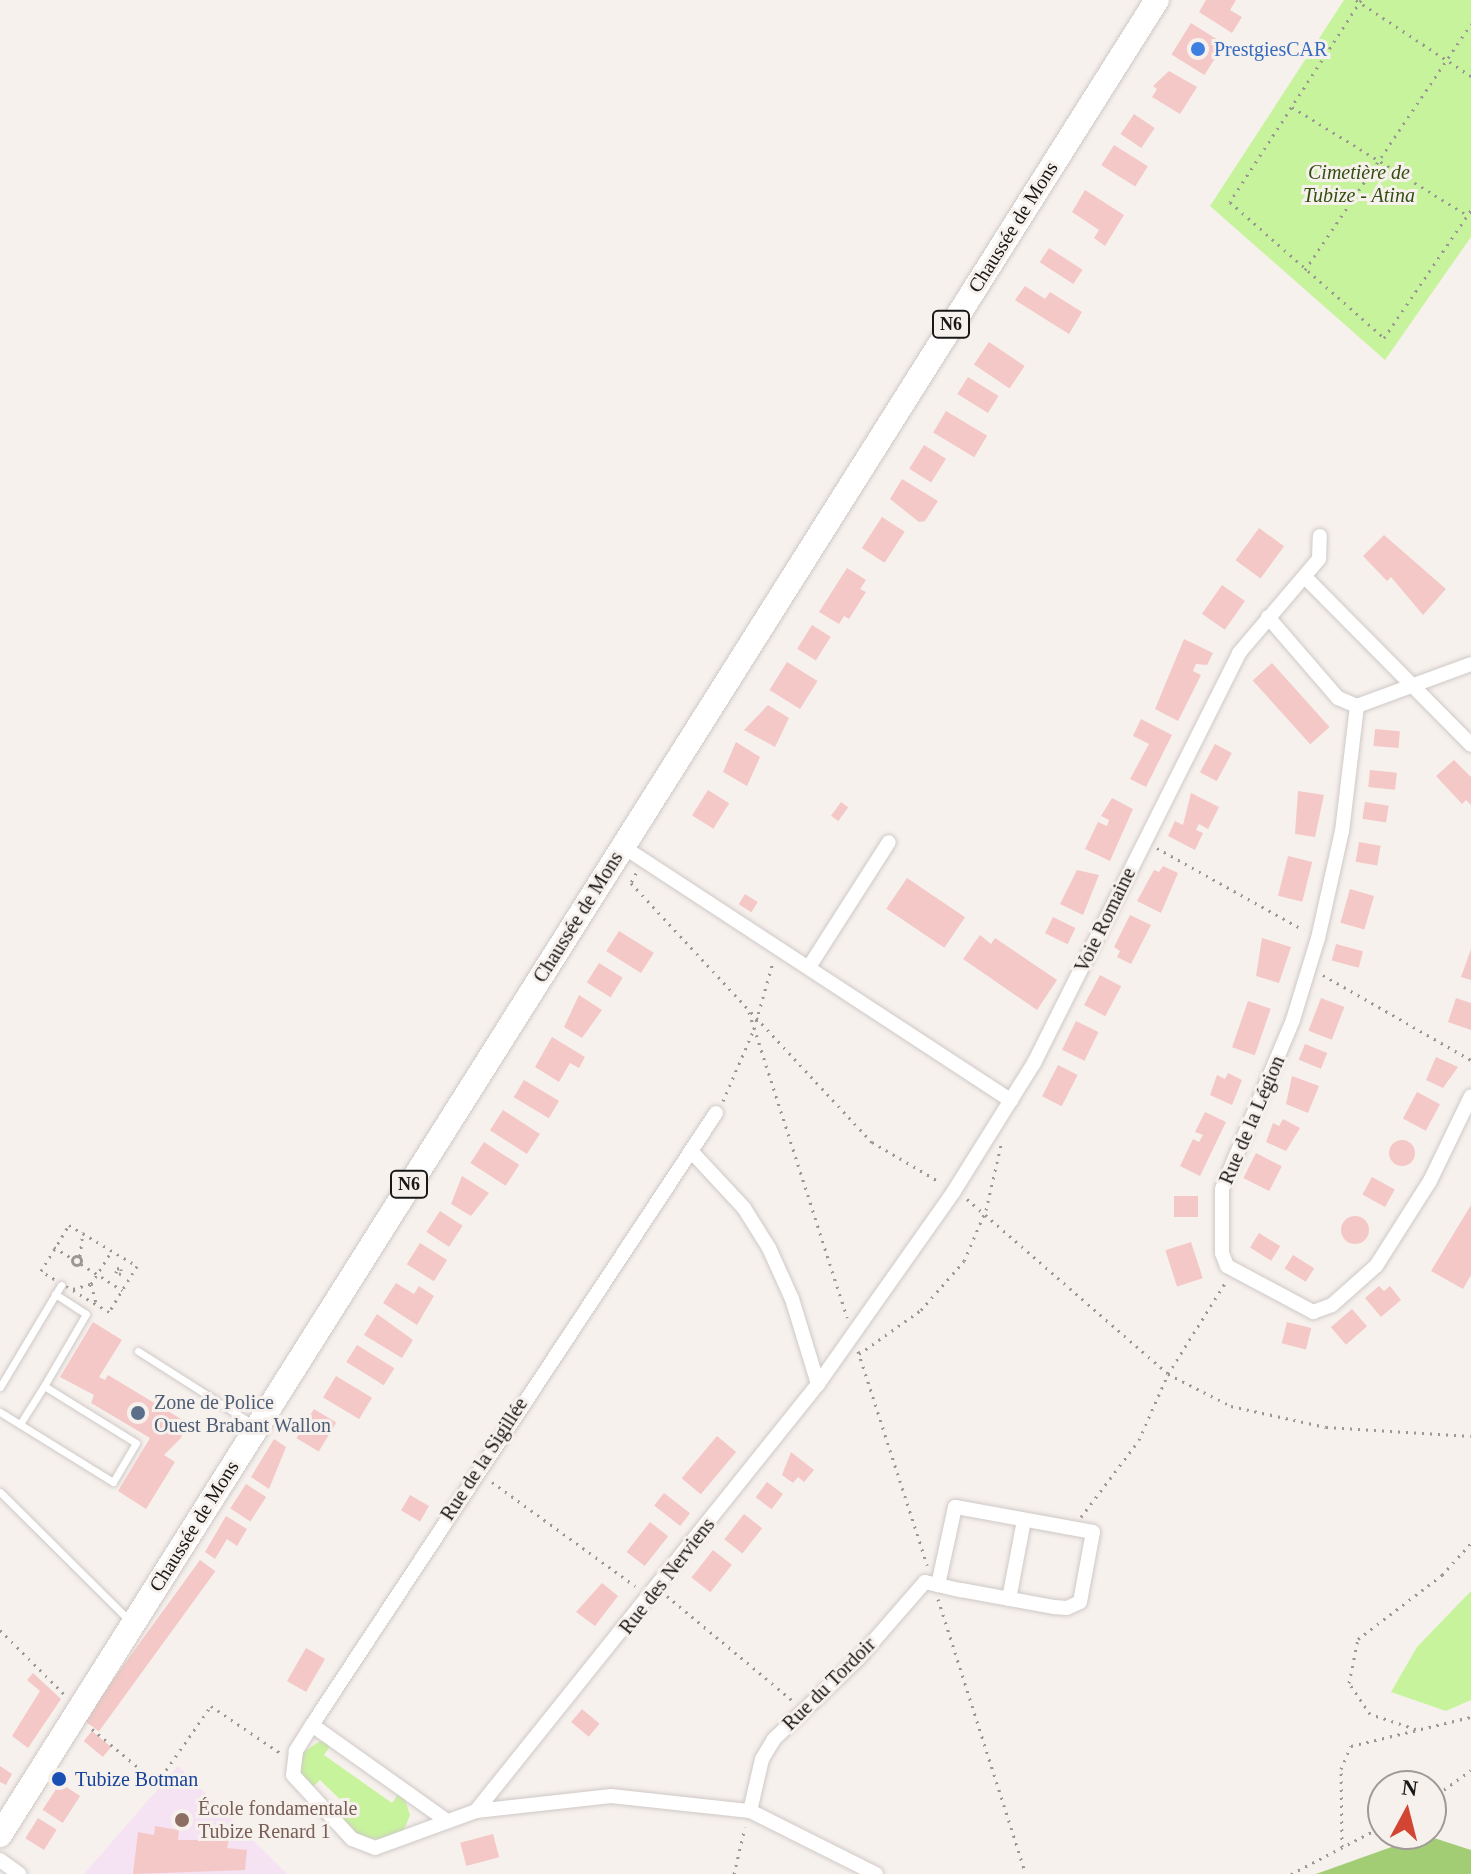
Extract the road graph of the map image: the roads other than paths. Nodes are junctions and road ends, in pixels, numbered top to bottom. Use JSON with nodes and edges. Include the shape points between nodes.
{"nodes":[{"id":1,"x":1157,"y":0,"type":"edge"},
{"id":2,"x":1320,"y":536,"type":"dead end"},
{"id":3,"x":1305,"y":577,"type":"junction"},
{"id":4,"x":1268,"y":617,"type":"junction"},
{"id":5,"x":1471,"y":664,"type":"edge"},
{"id":6,"x":1409,"y":684,"type":"junction"},
{"id":7,"x":1357,"y":706,"type":"junction"},
{"id":8,"x":1471,"y":745,"type":"edge"},
{"id":9,"x":889,"y":842,"type":"dead end"},
{"id":10,"x":632,"y":853,"type":"junction"},
{"id":11,"x":809,"y":967,"type":"junction"},
{"id":12,"x":1471,"y":1096,"type":"edge"},
{"id":13,"x":1011,"y":1101,"type":"junction"},
{"id":14,"x":716,"y":1113,"type":"road end"},
{"id":15,"x":691,"y":1151,"type":"junction"},
{"id":16,"x":954,"y":1191,"type":"joint"},
{"id":17,"x":65,"y":1288,"type":"road end"},
{"id":18,"x":55,"y":1294,"type":"junction"},
{"id":19,"x":138,"y":1351,"type":"dead end"},
{"id":20,"x":818,"y":1384,"type":"junction"},
{"id":21,"x":44,"y":1386,"type":"junction"},
{"id":22,"x":0,"y":1387,"type":"edge"},
{"id":23,"x":0,"y":1412,"type":"edge"},
{"id":24,"x":20,"y":1424,"type":"junction"},
{"id":25,"x":256,"y":1426,"type":"junction"},
{"id":26,"x":0,"y":1492,"type":"edge"},
{"id":27,"x":1024,"y":1520,"type":"junction"},
{"id":28,"x":936,"y":1585,"type":"junction"},
{"id":29,"x":1009,"y":1599,"type":"junction"},
{"id":30,"x":134,"y":1624,"type":"junction"},
{"id":31,"x":312,"y":1725,"type":"junction"},
{"id":32,"x":476,"y":1811,"type":"junction"},
{"id":33,"x":749,"y":1811,"type":"junction"},
{"id":34,"x":447,"y":1821,"type":"junction"},
{"id":35,"x":0,"y":1835,"type":"edge"},
{"id":36,"x":0,"y":1860,"type":"edge"},
{"id":37,"x":19,"y":1874,"type":"edge"},
{"id":38,"x":876,"y":1874,"type":"edge"}],
"edges":[{"from":1,"to":10,"type":"main road","name":"Chaussée de Mons","number":"N6"},
{"from":2,"to":3,"type":"street","name":"Voie Romaine","via":[[1319,559]]},
{"from":3,"to":4,"type":"street","name":"Voie Romaine"},
{"from":3,"to":6,"type":"street"},
{"from":4,"to":7,"type":"street","via":[[1338,698]]},
{"from":4,"to":13,"type":"street","name":"Voie Romaine","via":[[1239,653]]},
{"from":5,"to":6,"type":"street"},
{"from":6,"to":7,"type":"street"},
{"from":6,"to":8,"type":"street"},
{"from":7,"to":12,"type":"street","name":"Rue de la Légion","via":[[1342,831],[1318,938],[1268,1085],[1222,1189],[1222,1253],[1233,1269],[1313,1312],[1332,1305],[1376,1266],[1430,1181]]},
{"from":9,"to":11,"type":"street"},
{"from":10,"to":11,"type":"street"},
{"from":10,"to":25,"type":"main road","name":"Chaussée de Mons","number":"N6"},
{"from":11,"to":13,"type":"street"},
{"from":13,"to":16,"type":"street","name":"Voie Romaine"},
{"from":14,"to":15,"type":"street","name":"Rue de la Sigillée"},
{"from":15,"to":20,"type":"street","via":[[744,1208],[769,1248],[792,1299]]},
{"from":15,"to":31,"type":"street","name":"Rue de la Sigillée"},
{"from":16,"to":20,"type":"street","name":"Rue des Nerviens"},
{"from":17,"to":18,"type":"lane"},
{"from":18,"to":21,"type":"lane","via":[[86,1314]]},
{"from":18,"to":22,"type":"lane"},
{"from":19,"to":25,"type":"lane"},
{"from":20,"to":32,"type":"street","name":"Rue des Nerviens"},
{"from":21,"to":24,"type":"lane"},
{"from":21,"to":24,"type":"lane","via":[[136,1443],[113,1482]]},
{"from":23,"to":24,"type":"lane"},
{"from":25,"to":30,"type":"main road","name":"Chaussée de Mons","number":"N6"},
{"from":26,"to":30,"type":"lane"},
{"from":27,"to":28,"type":"street","via":[[955,1507]]},
{"from":27,"to":29,"type":"street"},
{"from":27,"to":29,"type":"street","via":[[1093,1532],[1080,1602],[1067,1608]]},
{"from":28,"to":29,"type":"street"},
{"from":28,"to":33,"type":"street","name":"Rue du Tordoir","via":[[925,1582],[907,1597],[858,1659],[774,1739],[762,1759]]},
{"from":30,"to":35,"type":"main road","name":"Chaussée de Mons","number":"N6"},
{"from":31,"to":34,"type":"street"},
{"from":31,"to":34,"type":"street","name":"Rue de la Sigillée","via":[[293,1759],[293,1775],[360,1845],[387,1847]]},
{"from":32,"to":33,"type":"street","via":[[611,1796]]},
{"from":32,"to":34,"type":"street"},
{"from":33,"to":38,"type":"street"},
{"from":36,"to":37,"type":"street"}]}
